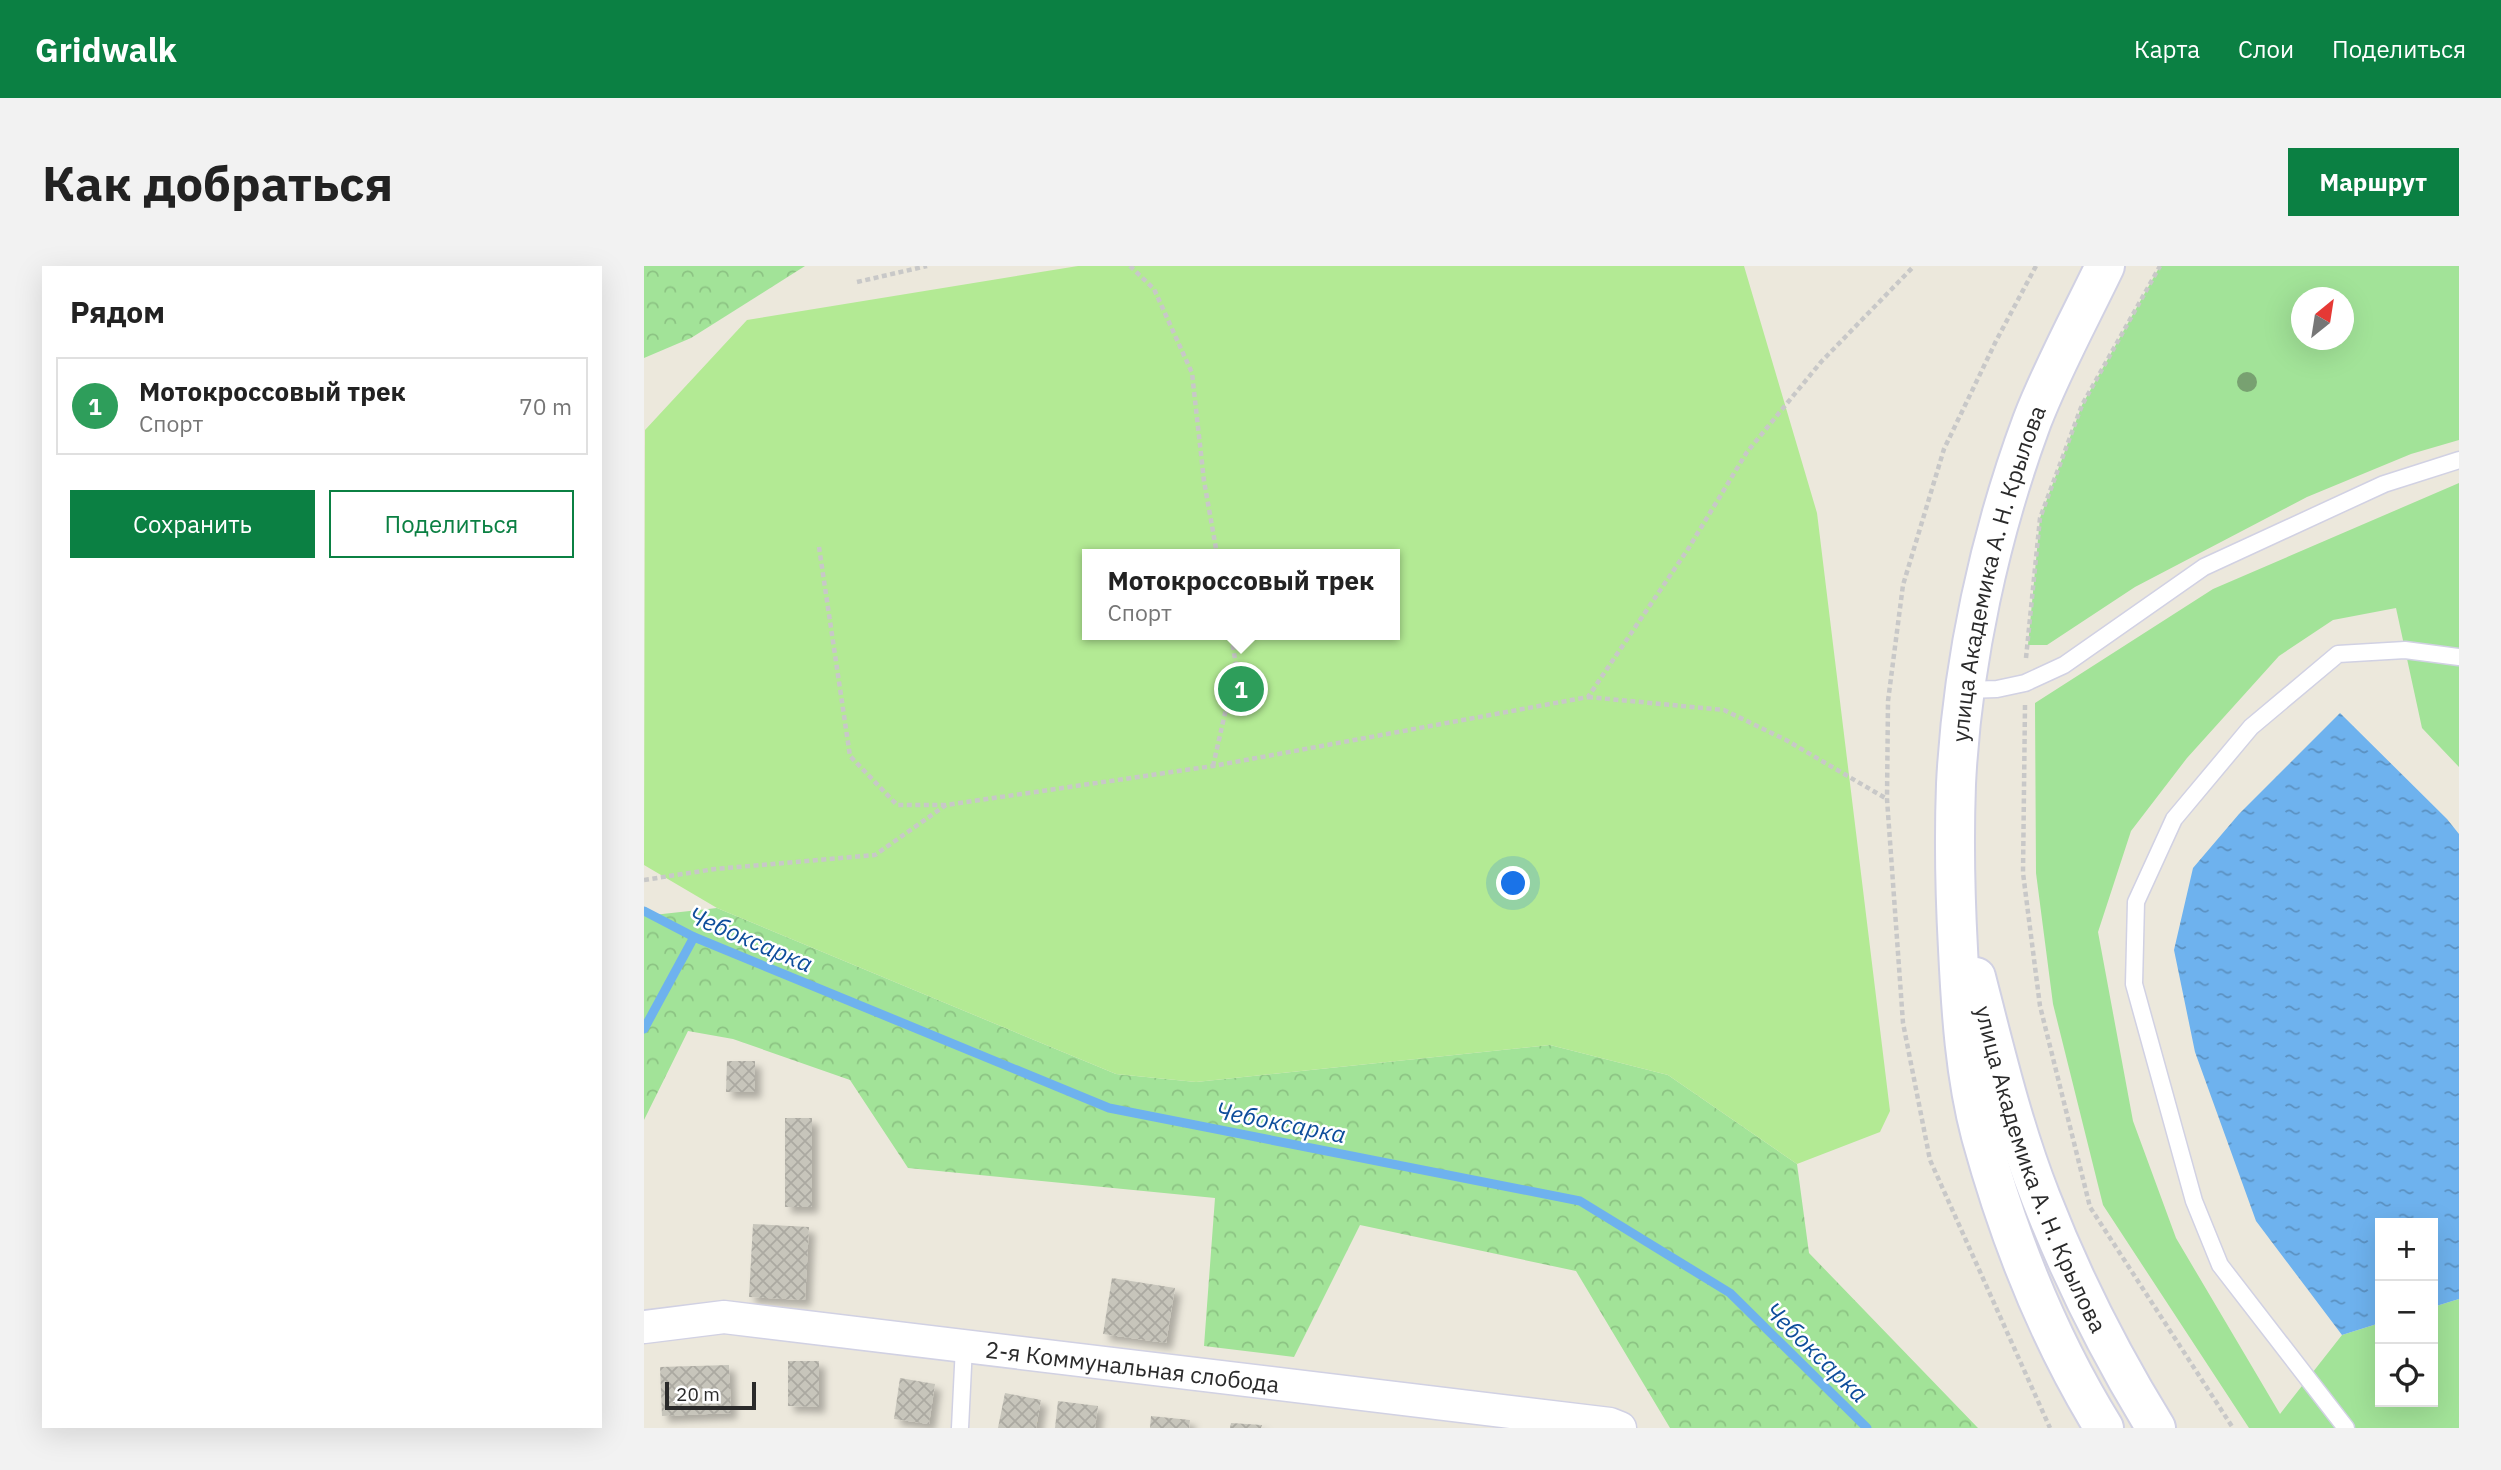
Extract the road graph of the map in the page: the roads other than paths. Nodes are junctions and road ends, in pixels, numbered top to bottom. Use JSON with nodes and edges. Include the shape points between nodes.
{"nodes":[{"id":1,"x":2105,"y":266,"type":"edge"},
{"id":2,"x":2459,"y":460,"type":"edge"},
{"id":3,"x":2459,"y":657,"type":"edge"},
{"id":4,"x":1966,"y":690,"type":"junction"},
{"id":5,"x":1955,"y":897,"type":"junction"},
{"id":6,"x":644,"y":1327,"type":"edge"},
{"id":7,"x":964,"y":1346,"type":"junction"},
{"id":8,"x":960,"y":1428,"type":"edge"},
{"id":9,"x":1620,"y":1428,"type":"edge"},
{"id":10,"x":2105,"y":1428,"type":"edge"},
{"id":11,"x":2156,"y":1428,"type":"edge"},
{"id":12,"x":2346,"y":1428,"type":"edge"}],
"edges":[{"from":1,"to":4,"type":"main road","name":"улица Академика А. Н. Крылова","via":[[2033,419],[2003,510],[1981,599]]},
{"from":2,"to":4,"type":"lane","via":[[2384,484],[2204,567],[2064,665],[2025,683]]},
{"from":3,"to":12,"type":"lane","via":[[2405,650],[2338,654],[2251,727],[2174,819],[2136,902],[2134,984],[2194,1201],[2220,1265]]},
{"from":4,"to":5,"type":"main road","name":"улица Академика А. Н. Крылова","via":[[1956,783]]},
{"from":5,"to":10,"type":"main road","name":"улица Академика А. Н. Крылова","via":[[1962,1029],[1980,1134],[2011,1231],[2049,1325]]},
{"from":5,"to":11,"type":"main road","name":"улица Академика А. Н. Крылова","via":[[2001,1072],[2040,1196],[2123,1375]]},
{"from":6,"to":7,"type":"street","name":"2-я Коммунальная слобода","via":[[724,1317]]},
{"from":7,"to":8,"type":"lane"},
{"from":7,"to":9,"type":"street","name":"2-я Коммунальная слобода"}]}
